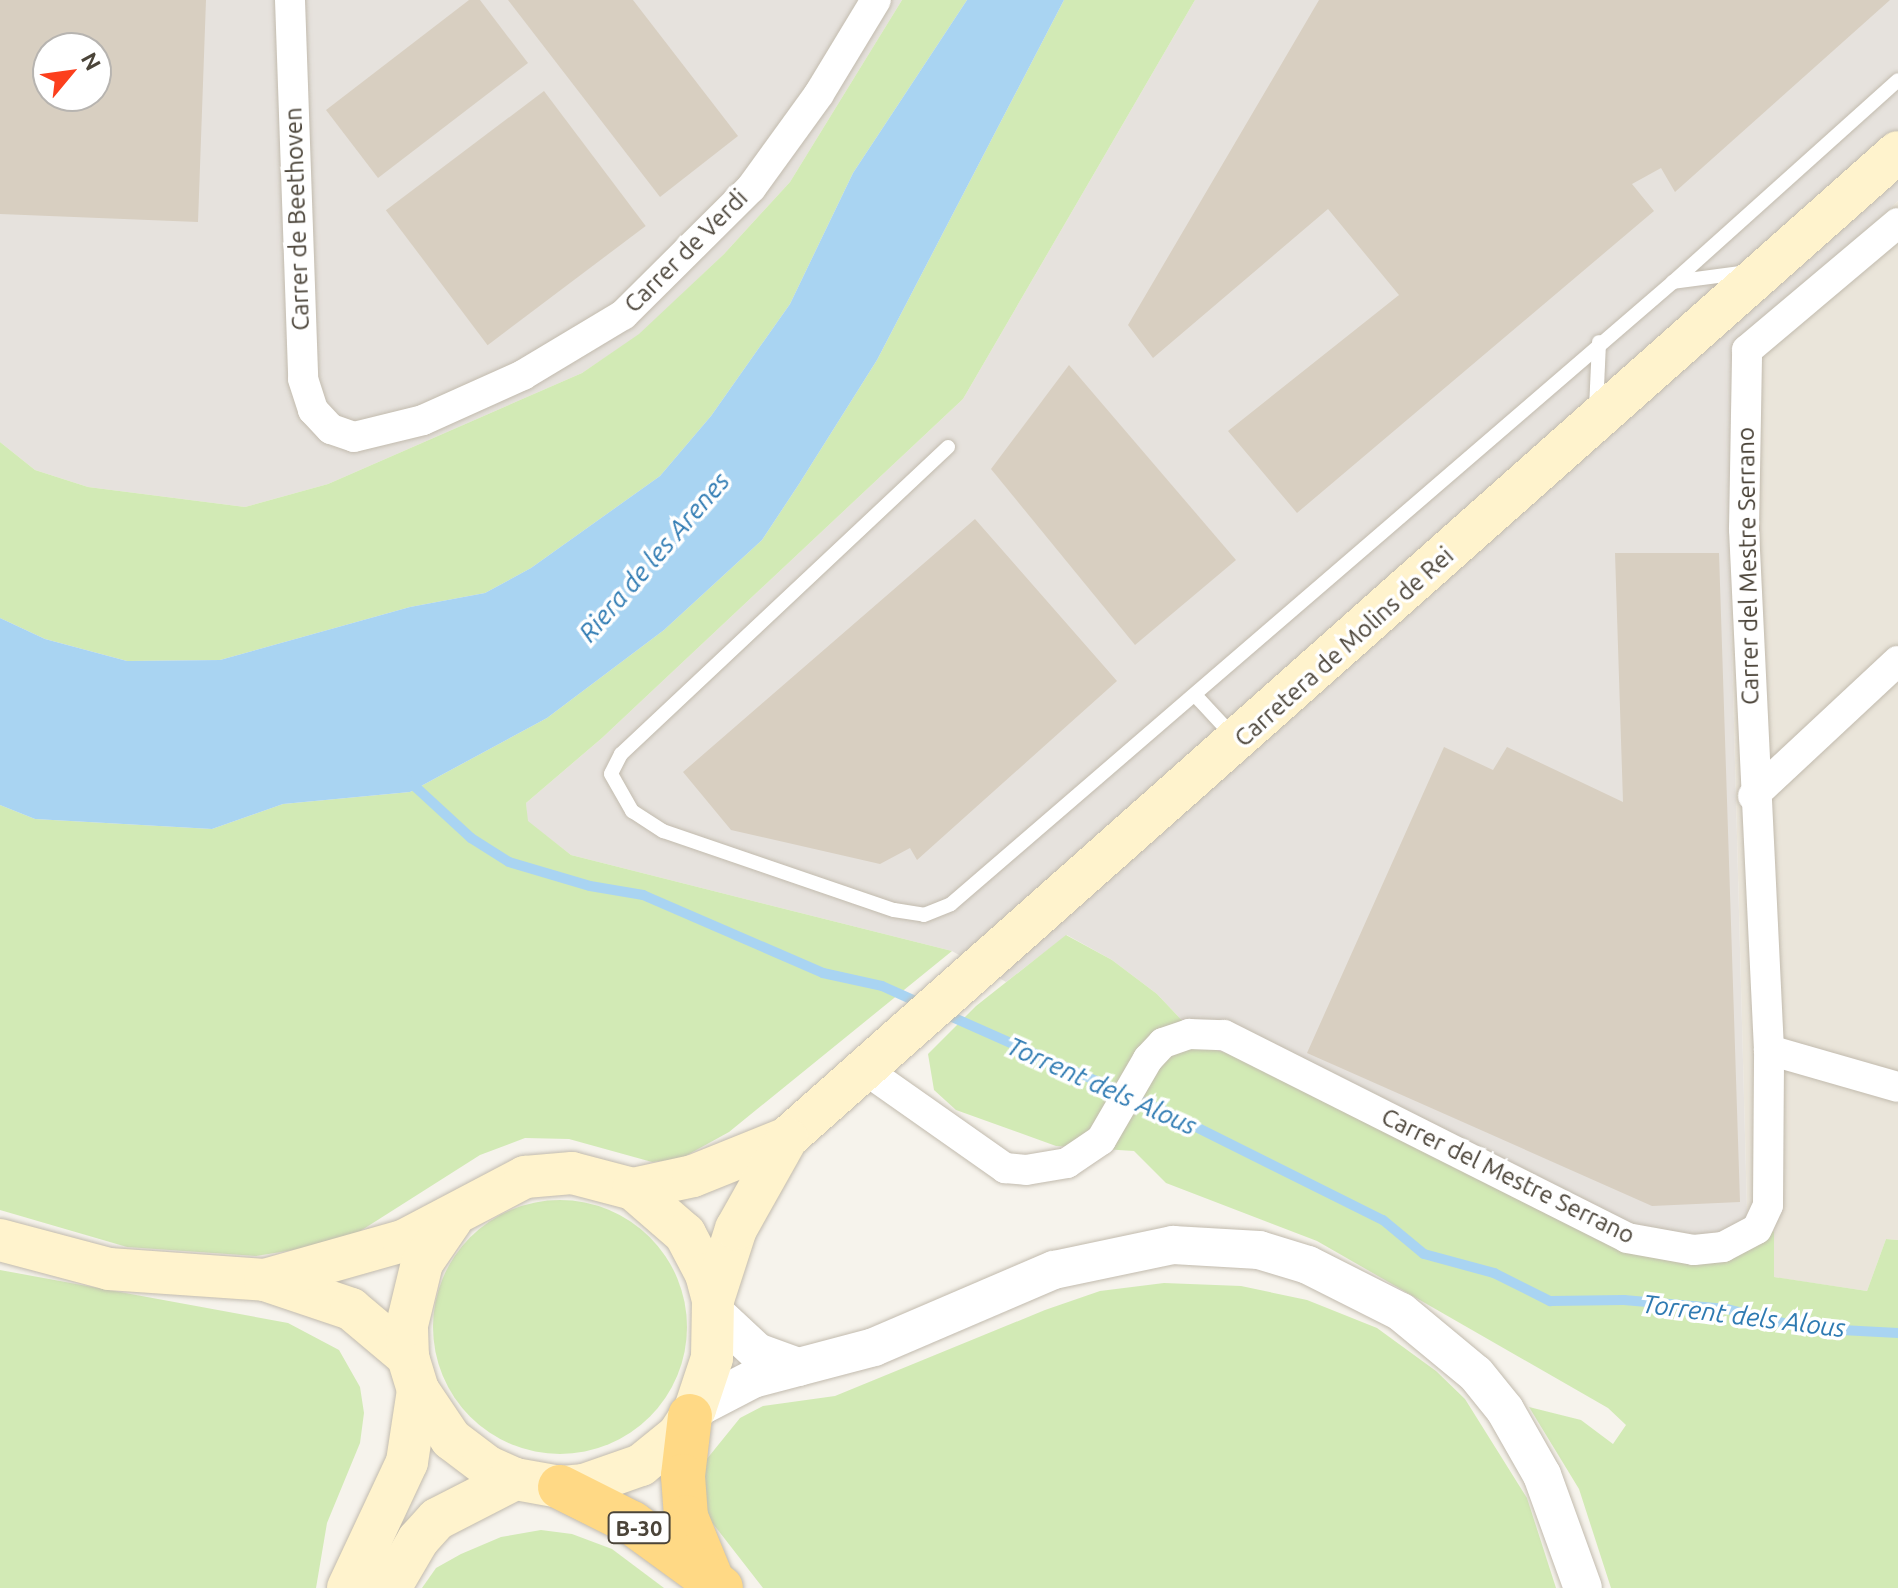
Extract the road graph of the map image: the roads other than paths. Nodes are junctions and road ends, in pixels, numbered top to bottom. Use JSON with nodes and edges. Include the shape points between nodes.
{"nodes":[{"id":1,"x":290,"y":0,"type":"edge"},
{"id":2,"x":876,"y":0,"type":"edge"},
{"id":3,"x":1898,"y":80,"type":"edge"},
{"id":4,"x":1898,"y":152,"type":"edge"},
{"id":5,"x":1898,"y":223,"type":"edge"},
{"id":6,"x":1761,"y":273,"type":"junction"},
{"id":7,"x":1673,"y":282,"type":"junction"},
{"id":8,"x":1599,"y":342,"type":"junction"},
{"id":9,"x":1595,"y":420,"type":"junction"},
{"id":10,"x":331,"y":429,"type":"joint"},
{"id":11,"x":948,"y":447,"type":"dead end"},
{"id":12,"x":1898,"y":661,"type":"edge"},
{"id":13,"x":1195,"y":695,"type":"junction"},
{"id":14,"x":1239,"y":741,"type":"junction"},
{"id":15,"x":1753,"y":796,"type":"junction"},
{"id":16,"x":1769,"y":1050,"type":"junction"},
{"id":17,"x":867,"y":1071,"type":"junction"},
{"id":18,"x":1898,"y":1087,"type":"edge"},
{"id":19,"x":787,"y":1138,"type":"junction"},
{"id":20,"x":633,"y":1189,"type":"junction"},
{"id":21,"x":452,"y":1219,"type":"junction"},
{"id":22,"x":0,"y":1240,"type":"edge"},
{"id":23,"x":265,"y":1280,"type":"junction"},
{"id":24,"x":714,"y":1306,"type":"junction"},
{"id":25,"x":798,"y":1367,"type":"junction"},
{"id":26,"x":413,"y":1373,"type":"junction"},
{"id":27,"x":692,"y":1413,"type":"junction"},
{"id":28,"x":515,"y":1479,"type":"junction"},
{"id":29,"x":560,"y":1487,"type":"junction"},
{"id":30,"x":717,"y":1584,"type":"edge"},
{"id":31,"x":348,"y":1588,"type":"edge"},
{"id":32,"x":390,"y":1588,"type":"edge"},
{"id":33,"x":1583,"y":1588,"type":"edge"}],
"edges":[{"from":1,"to":10,"type":"street","name":"Carrer de Beethoven","via":[[303,379],[313,410]]},
{"from":2,"to":10,"type":"street","name":"Carrer de Verdi","via":[[819,94],[751,188],[623,315],[523,375],[423,420],[354,437]]},
{"from":3,"to":7,"type":"lane"},
{"from":4,"to":6,"type":"main road","name":"Carretera de Molins de Rei"},
{"from":5,"to":15,"type":"street","name":"Carrer del Mestre Serrano","via":[[1747,350],[1744,529]]},
{"from":6,"to":7,"type":"lane"},
{"from":6,"to":9,"type":"main road","name":"Carretera de Molins de Rei"},
{"from":7,"to":8,"type":"lane"},
{"from":8,"to":9,"type":"lane"},
{"from":8,"to":13,"type":"lane"},
{"from":9,"to":14,"type":"main road","name":"Carretera de Molins de Rei"},
{"from":11,"to":13,"type":"lane","via":[[621,754],[611,774],[632,811],[663,831],[894,910],[924,915],[983,881]]},
{"from":12,"to":15,"type":"street"},
{"from":13,"to":14,"type":"lane"},
{"from":14,"to":17,"type":"main road","name":"Carretera de Molins de Rei"},
{"from":15,"to":16,"type":"street","name":"Carrer del Mestre Serrano"},
{"from":16,"to":17,"type":"street","name":"Carrer del Mestre Serrano","via":[[1768,1205],[1757,1229],[1694,1250],[1627,1238],[1224,1035],[1189,1034],[1163,1043],[1148,1059],[1101,1140],[1067,1163],[1026,1170],[1005,1168]]},
{"from":16,"to":18,"type":"street"},
{"from":17,"to":19,"type":"main road","name":"Carretera de Molins de Rei"},
{"from":19,"to":20,"type":"main road","name":"Carretera de Molins de Rei","via":[[693,1176]]},
{"from":19,"to":24,"type":"main road","name":"Carretera de Molins de Rei","via":[[736,1229]]},
{"from":20,"to":21,"type":"main road","via":[[572,1173],[525,1177],[479,1197]]},
{"from":20,"to":24,"type":"main road","via":[[685,1234],[706,1274]]},
{"from":21,"to":23,"type":"main road","via":[[403,1241]]},
{"from":21,"to":26,"type":"main road","via":[[422,1263],[410,1298]]},
{"from":22,"to":23,"type":"main road","via":[[109,1269]]},
{"from":23,"to":26,"type":"main road","via":[[351,1309]]},
{"from":24,"to":25,"type":"street","via":[[757,1352]]},
{"from":24,"to":27,"type":"main road","via":[[712,1358]]},
{"from":25,"to":27,"type":"street","via":[[753,1379]]},
{"from":25,"to":33,"type":"street","via":[[874,1347],[1054,1270],[1173,1245],[1259,1250],[1308,1265],[1401,1312],[1476,1374],[1505,1410],[1542,1475]]},
{"from":26,"to":28,"type":"main road","via":[[451,1439],[488,1467]]},
{"from":26,"to":31,"type":"main road","via":[[407,1462]]},
{"from":27,"to":29,"type":"main road","via":[[678,1435],[641,1465],[584,1485]]},
{"from":27,"to":30,"type":"highway","number":"B-30","via":[[684,1451],[685,1506]]},
{"from":28,"to":29,"type":"main road"},
{"from":28,"to":32,"type":"main road","via":[[437,1519]]},
{"from":29,"to":30,"type":"highway","number":"B-30","via":[[632,1523]]}]}
